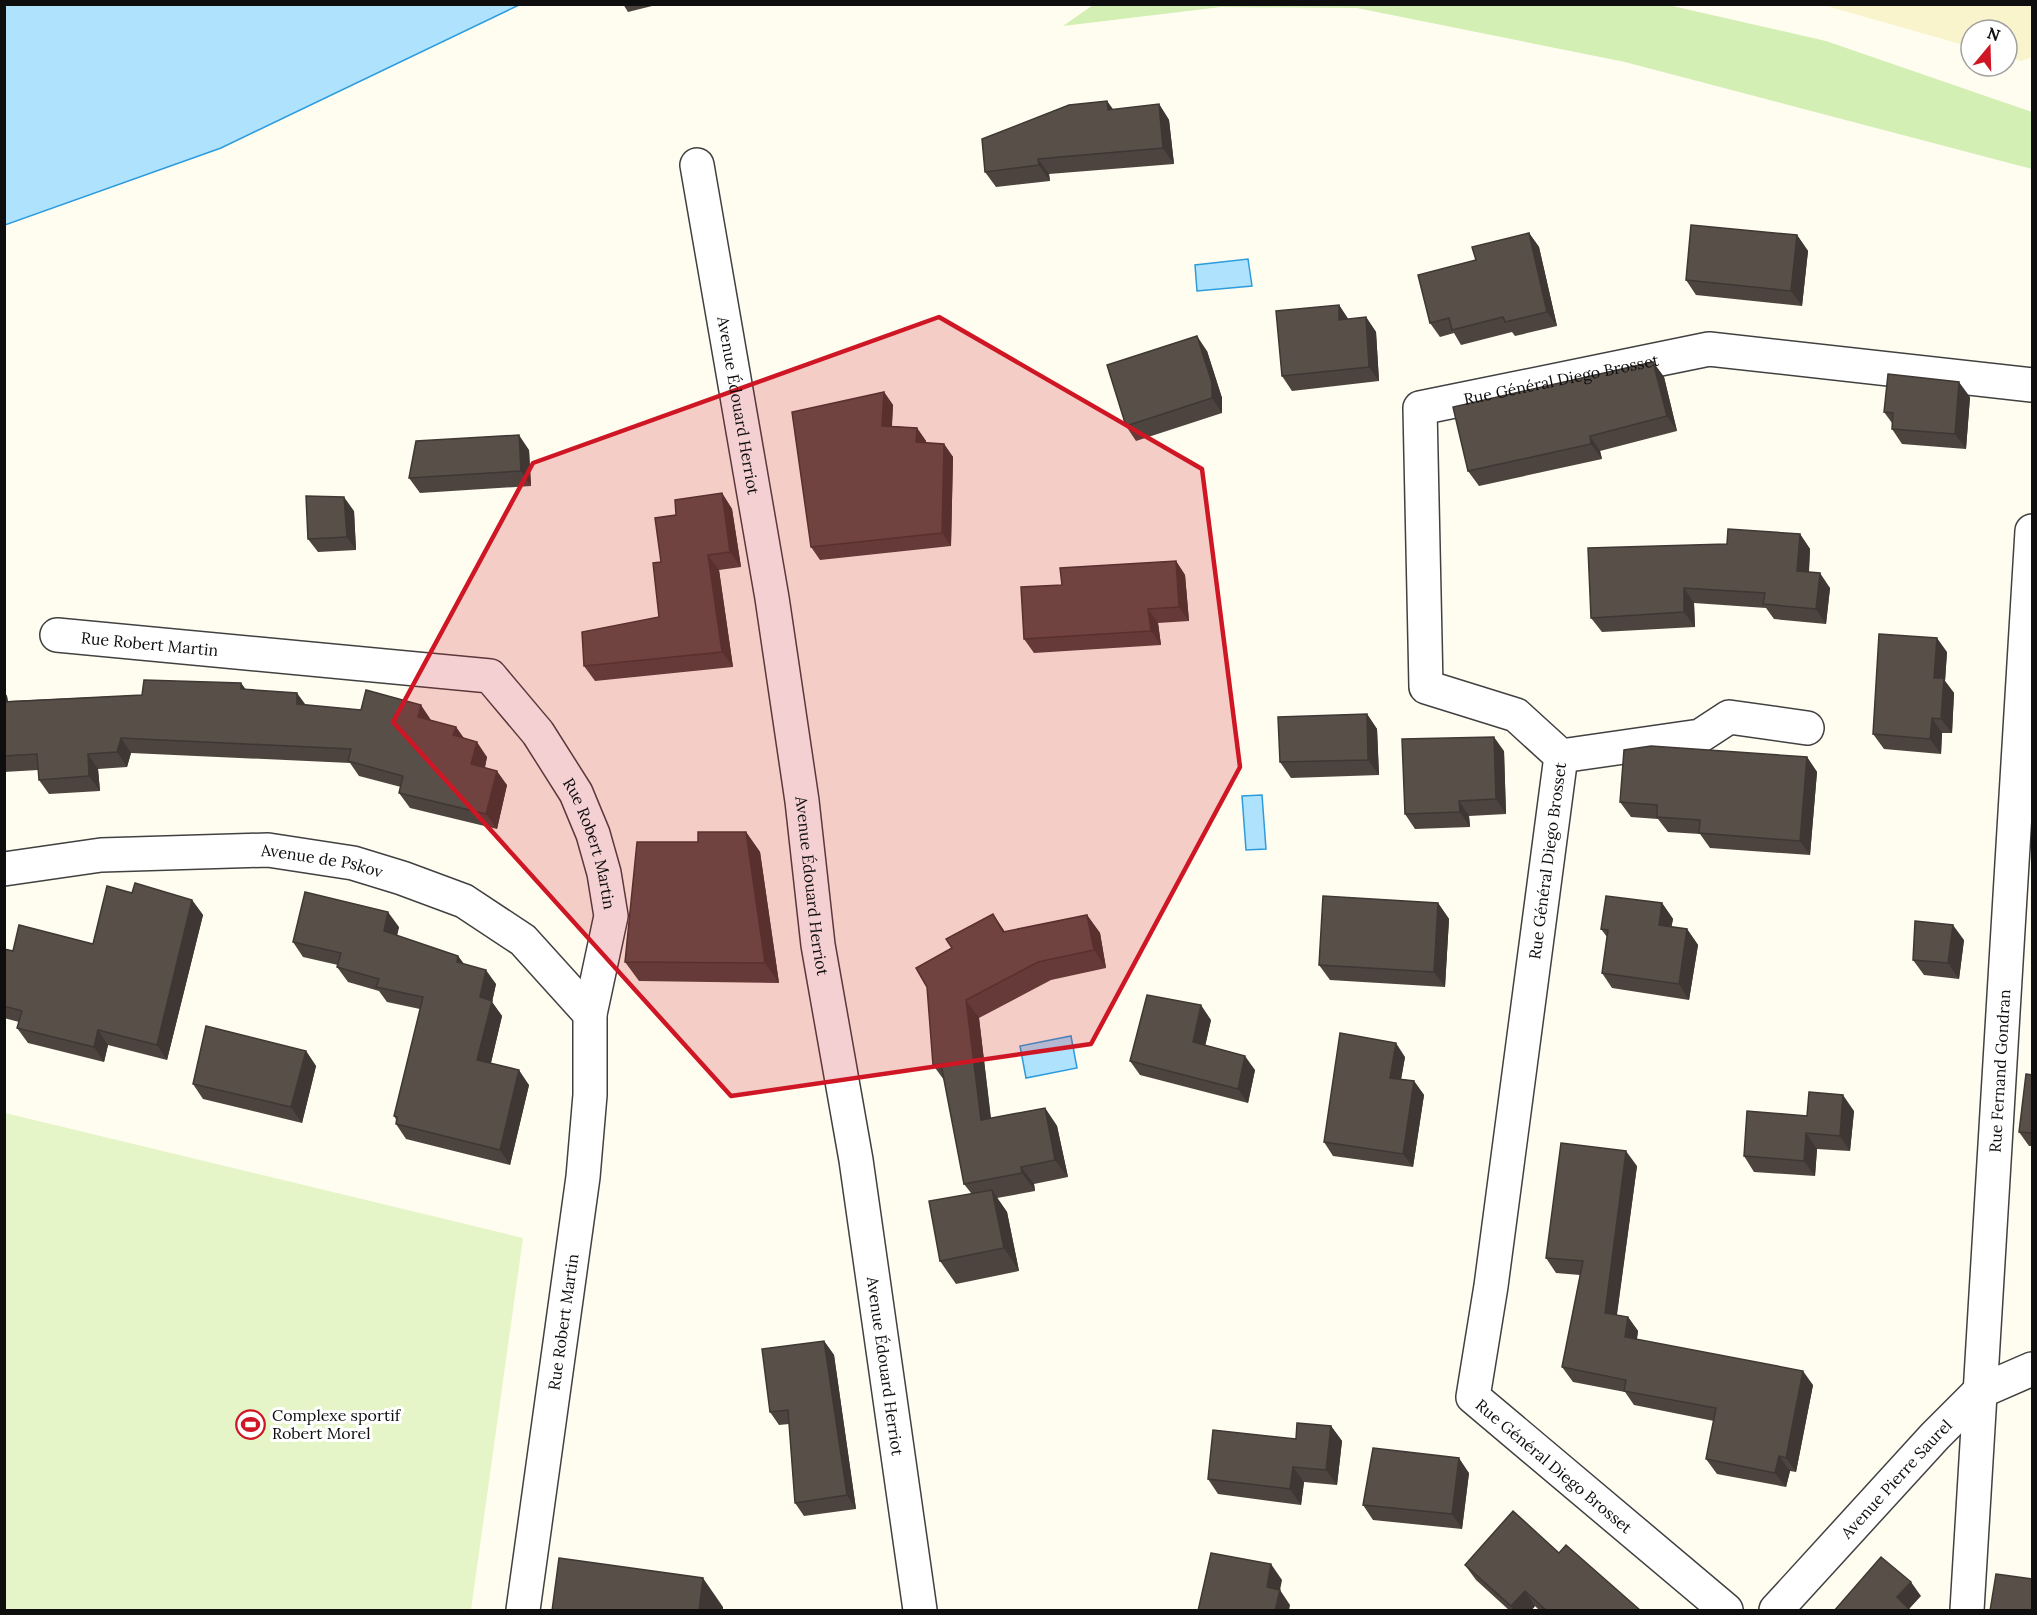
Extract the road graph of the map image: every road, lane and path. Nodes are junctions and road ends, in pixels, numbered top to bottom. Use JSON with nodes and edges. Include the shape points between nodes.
{"nodes":[{"id":1,"x":697,"y":165,"type":"dead end"},
{"id":2,"x":2032,"y":385,"type":"edge"},
{"id":3,"x":2032,"y":531,"type":"edge"},
{"id":4,"x":57,"y":635,"type":"dead end"},
{"id":5,"x":1807,"y":728,"type":"dead end"},
{"id":6,"x":1561,"y":756,"type":"junction"},
{"id":7,"x":4,"y":869,"type":"edge"},
{"id":8,"x":590,"y":1014,"type":"junction"},
{"id":9,"x":2032,"y":1369,"type":"edge"},
{"id":10,"x":1979,"y":1392,"type":"junction"},
{"id":11,"x":523,"y":1611,"type":"edge"},
{"id":12,"x":920,"y":1611,"type":"edge"},
{"id":13,"x":1726,"y":1611,"type":"edge"},
{"id":14,"x":1776,"y":1611,"type":"edge"},
{"id":15,"x":1967,"y":1611,"type":"edge"}],
"edges":[{"from":1,"to":12,"type":"street","name":"Avenue Édouard Herriot","via":[[772,598],[802,801],[818,945],[856,1160]]},
{"from":2,"to":6,"type":"street","name":"Rue Général Diego Brosset","via":[[1709,349],[1420,408],[1426,687],[1516,715]]},
{"from":3,"to":10,"type":"street","name":"Rue Fernand Gondran"},
{"from":4,"to":8,"type":"street","name":"Rue Robert Martin","via":[[490,676],[538,733],[576,793],[596,844],[611,916]]},
{"from":5,"to":6,"type":"street","via":[[1729,717],[1700,736]]},
{"from":6,"to":13,"type":"street","name":"Rue Général Diego Brosset","via":[[1473,1397]]},
{"from":7,"to":8,"type":"street","name":"Avenue de Pskov","via":[[100,855],[268,850],[353,863],[464,901],[523,940]]},
{"from":8,"to":11,"type":"street","name":"Rue Robert Martin","via":[[590,1095],[583,1177]]},
{"from":9,"to":10,"type":"street","name":"Avenue Pierre Saurel"},
{"from":10,"to":14,"type":"street","name":"Avenue Pierre Saurel"},
{"from":10,"to":15,"type":"street","name":"Rue Fernand Gondran"}]}
